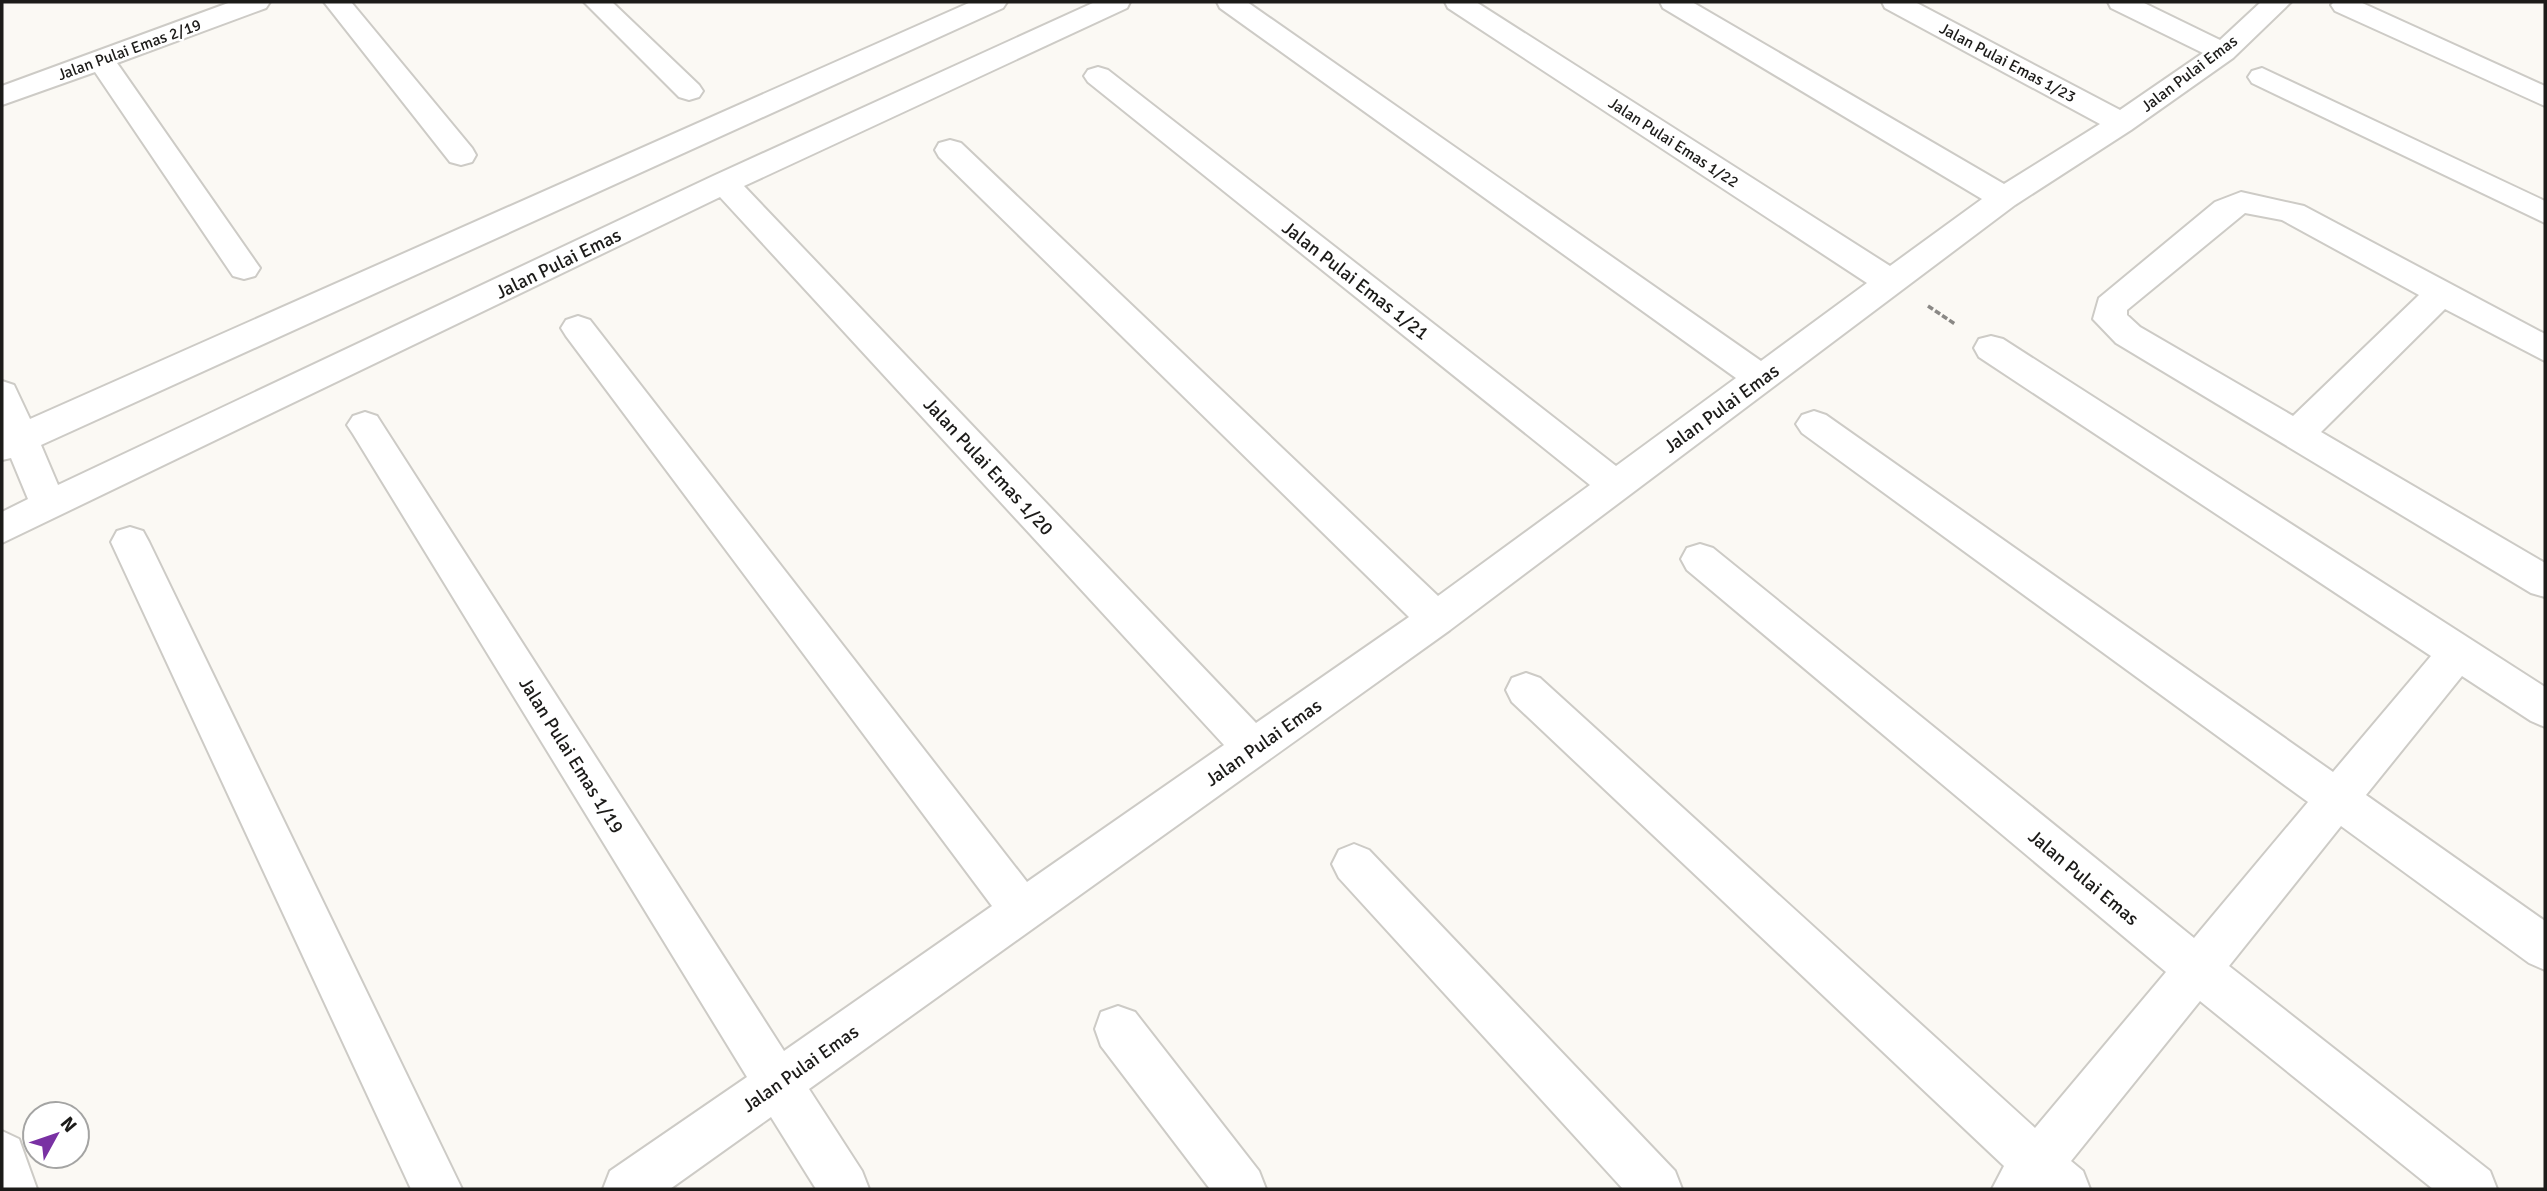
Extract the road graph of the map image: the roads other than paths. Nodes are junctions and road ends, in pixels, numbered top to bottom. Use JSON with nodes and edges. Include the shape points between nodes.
{"nodes":[{"id":1,"x":256,"y":2,"type":"edge"},
{"id":2,"x":337,"y":2,"type":"edge"},
{"id":3,"x":597,"y":2,"type":"edge"},
{"id":4,"x":993,"y":2,"type":"edge"},
{"id":5,"x":1117,"y":2,"type":"edge"},
{"id":6,"x":1230,"y":2,"type":"edge"},
{"id":7,"x":1458,"y":2,"type":"edge"},
{"id":8,"x":1673,"y":2,"type":"edge"},
{"id":9,"x":1895,"y":2,"type":"edge"},
{"id":10,"x":2121,"y":2,"type":"edge"},
{"id":11,"x":2277,"y":2,"type":"edge"},
{"id":12,"x":2345,"y":5,"type":"dead end"},
{"id":13,"x":2223,"y":52,"type":"junction"},
{"id":14,"x":101,"y":60,"type":"junction"},
{"id":15,"x":1098,"y":76,"type":"dead end"},
{"id":16,"x":2262,"y":77,"type":"dead end"},
{"id":17,"x":690,"y":91,"type":"dead end"},
{"id":18,"x":2,"y":96,"type":"edge"},
{"id":19,"x":2545,"y":97,"type":"edge"},
{"id":20,"x":2121,"y":123,"type":"junction"},
{"id":21,"x":950,"y":150,"type":"dead end"},
{"id":22,"x":461,"y":155,"type":"dead end"},
{"id":23,"x":724,"y":183,"type":"junction"},
{"id":24,"x":2004,"y":198,"type":"junction"},
{"id":25,"x":2545,"y":213,"type":"edge"},
{"id":26,"x":244,"y":268,"type":"dead end"},
{"id":27,"x":1890,"y":282,"type":"junction"},
{"id":28,"x":2441,"y":294,"type":"junction"},
{"id":29,"x":578,"y":328,"type":"dead end"},
{"id":30,"x":1991,"y":348,"type":"road end"},
{"id":31,"x":2545,"y":349,"type":"edge"},
{"id":32,"x":1762,"y":379,"type":"junction"},
{"id":33,"x":2,"y":394,"type":"edge"},
{"id":34,"x":1814,"y":424,"type":"dead end"},
{"id":35,"x":365,"y":425,"type":"dead end"},
{"id":36,"x":2295,"y":436,"type":"junction"},
{"id":37,"x":12,"y":443,"type":"edge"},
{"id":38,"x":1614,"y":484,"type":"junction"},
{"id":39,"x":50,"y":506,"type":"junction"},
{"id":40,"x":2,"y":528,"type":"edge"},
{"id":41,"x":130,"y":541,"type":"dead end"},
{"id":42,"x":1700,"y":559,"type":"dead end"},
{"id":43,"x":2545,"y":582,"type":"edge"},
{"id":44,"x":1436,"y":619,"type":"junction"},
{"id":45,"x":2457,"y":653,"type":"junction"},
{"id":46,"x":1526,"y":690,"type":"dead end"},
{"id":47,"x":2545,"y":709,"type":"edge"},
{"id":48,"x":1254,"y":749,"type":"junction"},
{"id":49,"x":2338,"y":799,"type":"junction"},
{"id":50,"x":1354,"y":864,"type":"dead end"},
{"id":51,"x":1021,"y":909,"type":"junction"},
{"id":52,"x":2545,"y":948,"type":"edge"},
{"id":53,"x":2199,"y":971,"type":"junction"},
{"id":54,"x":1118,"y":1029,"type":"dead end"},
{"id":55,"x":778,"y":1084,"type":"junction"},
{"id":56,"x":2,"y":1156,"type":"edge"},
{"id":57,"x":2040,"y":1181,"type":"edge"},
{"id":58,"x":12,"y":1189,"type":"edge"},
{"id":59,"x":437,"y":1189,"type":"edge"},
{"id":60,"x":628,"y":1189,"type":"edge"},
{"id":61,"x":844,"y":1189,"type":"edge"},
{"id":62,"x":1241,"y":1189,"type":"edge"},
{"id":63,"x":1657,"y":1189,"type":"edge"},
{"id":64,"x":2472,"y":1189,"type":"edge"}],
"edges":[{"from":1,"to":14,"type":"street","name":"Jalan Pulai Emas 2/19"},
{"from":2,"to":22,"type":"street"},
{"from":3,"to":17,"type":"street"},
{"from":4,"to":37,"type":"street"},
{"from":5,"to":23,"type":"street","name":"Jalan Pulai Emas"},
{"from":6,"to":32,"type":"street"},
{"from":7,"to":27,"type":"street","name":"Jalan Pulai Emas 1/22"},
{"from":8,"to":24,"type":"street"},
{"from":9,"to":20,"type":"street","name":"Jalan Pulai Emas 1/23"},
{"from":10,"to":13,"type":"street"},
{"from":11,"to":13,"type":"street","name":"Jalan Pulai Emas"},
{"from":12,"to":19,"type":"street"},
{"from":13,"to":20,"type":"street","name":"Jalan Pulai Emas"},
{"from":14,"to":18,"type":"street","name":"Jalan Pulai Emas 2/19"},
{"from":14,"to":26,"type":"street"},
{"from":15,"to":38,"type":"street","name":"Jalan Pulai Emas 1/21"},
{"from":16,"to":25,"type":"street"},
{"from":20,"to":24,"type":"street","name":"Jalan Pulai Emas"},
{"from":21,"to":44,"type":"street"},
{"from":23,"to":39,"type":"street","name":"Jalan Pulai Emas"},
{"from":23,"to":48,"type":"street","name":"Jalan Pulai Emas 1/20"},
{"from":24,"to":27,"type":"street","name":"Jalan Pulai Emas"},
{"from":27,"to":32,"type":"street","name":"Jalan Pulai Emas"},
{"from":28,"to":31,"type":"street"},
{"from":28,"to":36,"type":"street"},
{"from":28,"to":36,"type":"street","via":[[2293,213],[2241,202],[2226,209],[2110,306],[2110,319],[2128,335]]},
{"from":29,"to":51,"type":"street"},
{"from":30,"to":45,"type":"street"},
{"from":32,"to":38,"type":"street","name":"Jalan Pulai Emas"},
{"from":33,"to":37,"type":"street"},
{"from":34,"to":49,"type":"street"},
{"from":35,"to":55,"type":"street","name":"Jalan Pulai Emas 1/19"},
{"from":36,"to":43,"type":"street"},
{"from":37,"to":39,"type":"street"},
{"from":38,"to":44,"type":"street","name":"Jalan Pulai Emas"},
{"from":39,"to":40,"type":"street","name":"Jalan Pulai Emas"},
{"from":41,"to":59,"type":"street"},
{"from":42,"to":53,"type":"street","name":"Jalan Pulai Emas"},
{"from":44,"to":48,"type":"street","name":"Jalan Pulai Emas"},
{"from":45,"to":47,"type":"street"},
{"from":45,"to":49,"type":"street"},
{"from":46,"to":57,"type":"street"},
{"from":48,"to":51,"type":"street","name":"Jalan Pulai Emas"},
{"from":49,"to":52,"type":"street"},
{"from":49,"to":53,"type":"street"},
{"from":50,"to":63,"type":"street"},
{"from":51,"to":55,"type":"street","name":"Jalan Pulai Emas"},
{"from":53,"to":57,"type":"street"},
{"from":53,"to":64,"type":"street","name":"Jalan Pulai Emas"},
{"from":54,"to":62,"type":"street"},
{"from":55,"to":60,"type":"street","name":"Jalan Pulai Emas"},
{"from":55,"to":61,"type":"street","name":"Jalan Pulai Emas 1/19"},
{"from":56,"to":58,"type":"street"}]}
